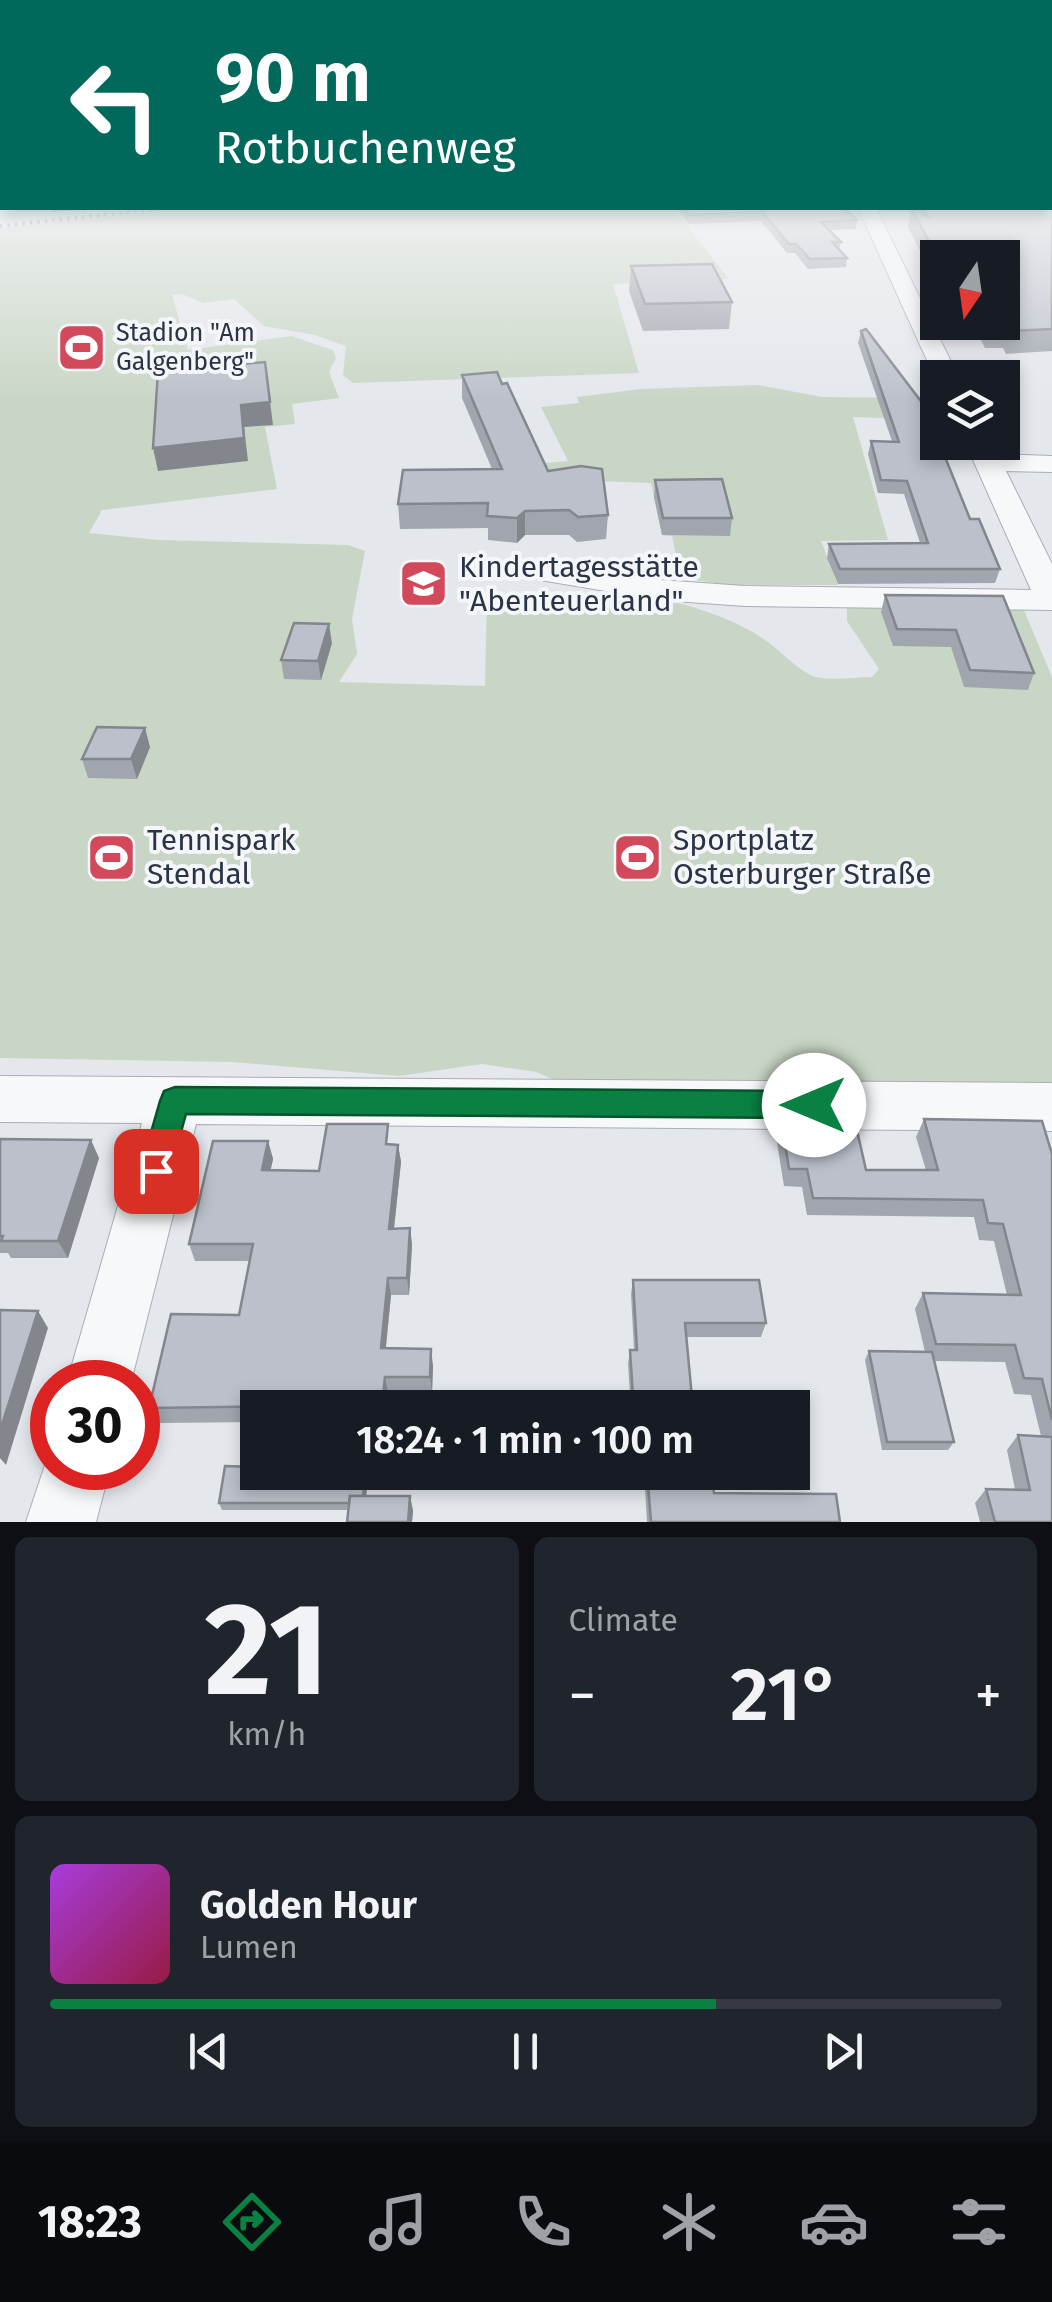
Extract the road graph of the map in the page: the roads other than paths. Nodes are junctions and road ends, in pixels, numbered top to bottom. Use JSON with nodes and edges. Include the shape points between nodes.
{"nodes":[{"id":1,"x":892,"y":260,"type":"edge"},
{"id":2,"x":939,"y":360,"type":"edge"},
{"id":3,"x":1020,"y":458,"type":"edge"},
{"id":4,"x":987,"y":460,"type":"edge"},
{"id":5,"x":1052,"y":464,"type":"edge"},
{"id":6,"x":546,"y":571,"type":"dead end"},
{"id":7,"x":1052,"y":599,"type":"edge"},
{"id":8,"x":0,"y":1099,"type":"edge"},
{"id":9,"x":175,"y":1101,"type":"junction"},
{"id":10,"x":1052,"y":1106,"type":"edge"},
{"id":11,"x":105,"y":1360,"type":"edge"},
{"id":12,"x":70,"y":1490,"type":"edge"},
{"id":13,"x":62,"y":1522,"type":"edge"}],
"edges":[{"from":1,"to":2,"type":"street"},
{"from":3,"to":5,"type":"street"},
{"from":4,"to":7,"type":"street"},
{"from":6,"to":7,"type":"street","via":[[745,596]]},
{"from":8,"to":9,"type":"street"},
{"from":9,"to":10,"type":"street"},
{"from":9,"to":11,"type":"street"},
{"from":12,"to":13,"type":"street"}]}
